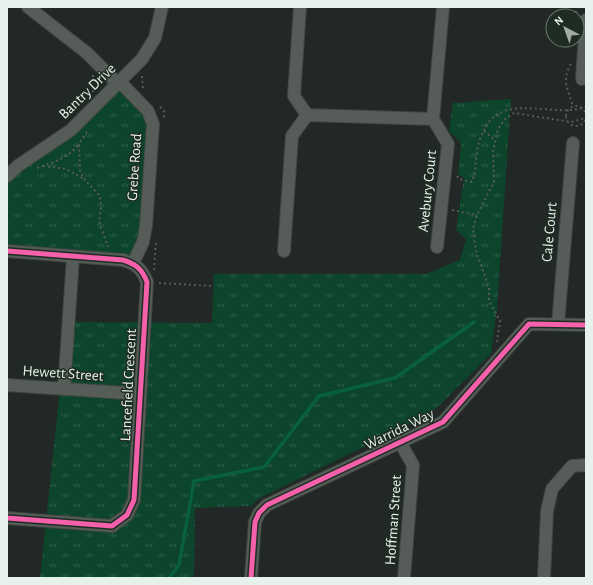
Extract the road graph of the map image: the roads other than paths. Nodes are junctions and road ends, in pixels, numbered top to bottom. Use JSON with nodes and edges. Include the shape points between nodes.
{"nodes":[{"id":1,"x":28,"y":7,"type":"edge"},
{"id":2,"x":162,"y":7,"type":"edge"},
{"id":3,"x":300,"y":7,"type":"edge"},
{"id":4,"x":443,"y":7,"type":"edge"},
{"id":5,"x":586,"y":20,"type":"edge"},
{"id":6,"x":582,"y":79,"type":"dead end"},
{"id":7,"x":119,"y":83,"type":"junction"},
{"id":8,"x":307,"y":115,"type":"junction"},
{"id":9,"x":433,"y":120,"type":"junction"},
{"id":10,"x":573,"y":143,"type":"dead end"},
{"id":11,"x":7,"y":176,"type":"edge"},
{"id":12,"x":437,"y":247,"type":"dead end"},
{"id":13,"x":7,"y":250,"type":"edge"},
{"id":14,"x":284,"y":251,"type":"dead end"},
{"id":15,"x":73,"y":256,"type":"junction"},
{"id":16,"x":133,"y":263,"type":"junction"},
{"id":17,"x":558,"y":324,"type":"junction"},
{"id":18,"x":586,"y":325,"type":"edge"},
{"id":19,"x":7,"y":385,"type":"edge"},
{"id":20,"x":64,"y":389,"type":"junction"},
{"id":21,"x":140,"y":394,"type":"junction"},
{"id":22,"x":401,"y":444,"type":"junction"},
{"id":23,"x":586,"y":465,"type":"edge"},
{"id":24,"x":7,"y":518,"type":"edge"},
{"id":25,"x":251,"y":578,"type":"edge"},
{"id":26,"x":404,"y":578,"type":"edge"},
{"id":27,"x":544,"y":578,"type":"edge"}],
"edges":[{"from":1,"to":7,"type":"street","name":"Grebe Road","via":[[73,41]]},
{"from":2,"to":7,"type":"street","name":"Bantry Drive","via":[[155,38],[142,60]]},
{"from":3,"to":8,"type":"street","via":[[294,96]]},
{"from":4,"to":9,"type":"street"},
{"from":5,"to":6,"type":"street"},
{"from":7,"to":11,"type":"street","name":"Bantry Drive","via":[[70,130]]},
{"from":7,"to":16,"type":"street","name":"Grebe Road","via":[[148,111],[153,124],[146,226],[143,242]]},
{"from":8,"to":9,"type":"street"},
{"from":8,"to":14,"type":"street","via":[[292,136]]},
{"from":9,"to":12,"type":"street","name":"Avebury Court","via":[[448,144]]},
{"from":10,"to":17,"type":"street","name":"Cale Court"},
{"from":13,"to":15,"type":"street"},
{"from":15,"to":16,"type":"street"},
{"from":15,"to":20,"type":"street"},
{"from":16,"to":21,"type":"street","name":"Lancefield Crescent","via":[[143,272],[147,282]]},
{"from":17,"to":18,"type":"street","name":"Warrida Way"},
{"from":17,"to":22,"type":"street","name":"Warrida Way","via":[[529,324],[443,422]]},
{"from":19,"to":20,"type":"street","name":"Hewett Street"},
{"from":20,"to":21,"type":"street","name":"Hewett Street"},
{"from":21,"to":24,"type":"street","name":"Lancefield Crescent","via":[[134,500],[127,515],[112,526]]},
{"from":22,"to":25,"type":"street","name":"Warrida Way","via":[[267,506],[259,513],[254,522]]},
{"from":22,"to":26,"type":"street","name":"Hoffman Street","via":[[412,465]]},
{"from":23,"to":27,"type":"street","via":[[572,466],[552,489],[547,511]]}]}
